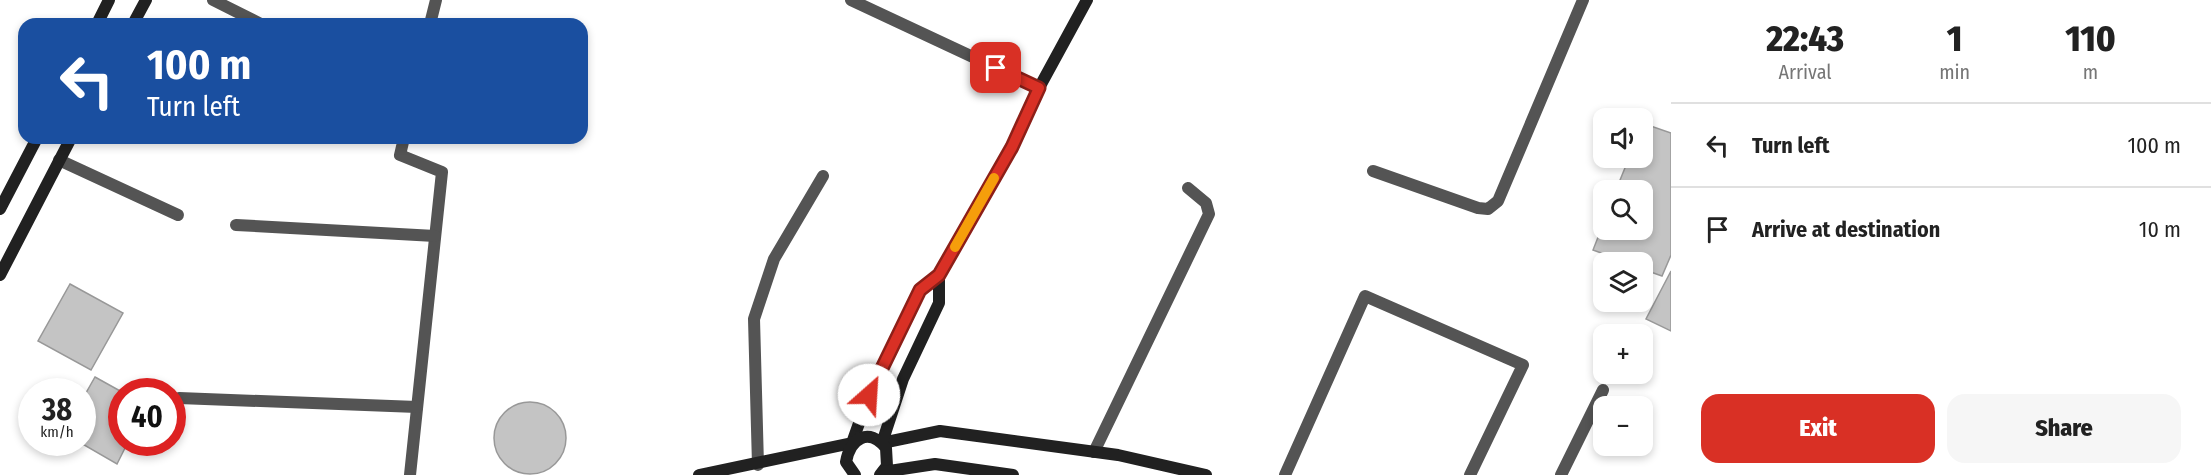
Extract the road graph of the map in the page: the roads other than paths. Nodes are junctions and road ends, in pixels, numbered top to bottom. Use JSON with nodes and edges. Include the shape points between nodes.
{"nodes":[{"id":1,"x":109,"y":0,"type":"edge"},
{"id":2,"x":146,"y":0,"type":"edge"},
{"id":3,"x":213,"y":0,"type":"edge"},
{"id":4,"x":436,"y":0,"type":"edge"},
{"id":5,"x":851,"y":0,"type":"edge"},
{"id":6,"x":1087,"y":0,"type":"edge"},
{"id":7,"x":1583,"y":0,"type":"edge"},
{"id":8,"x":99,"y":18,"type":"edge"},
{"id":9,"x":136,"y":18,"type":"edge"},
{"id":10,"x":249,"y":18,"type":"edge"},
{"id":11,"x":432,"y":18,"type":"edge"},
{"id":12,"x":1039,"y":88,"type":"junction"},
{"id":13,"x":35,"y":144,"type":"edge"},
{"id":14,"x":68,"y":144,"type":"edge"},
{"id":15,"x":403,"y":144,"type":"edge"},
{"id":16,"x":59,"y":160,"type":"junction"},
{"id":17,"x":1372,"y":171,"type":"dead end"},
{"id":18,"x":823,"y":176,"type":"dead end"},
{"id":19,"x":1188,"y":188,"type":"dead end"},
{"id":20,"x":0,"y":209,"type":"edge"},
{"id":21,"x":178,"y":215,"type":"dead end"},
{"id":22,"x":236,"y":225,"type":"dead end"},
{"id":23,"x":435,"y":236,"type":"junction"},
{"id":24,"x":0,"y":275,"type":"edge"},
{"id":25,"x":939,"y":275,"type":"junction"},
{"id":26,"x":1603,"y":390,"type":"dead end"},
{"id":27,"x":186,"y":398,"type":"edge"},
{"id":28,"x":417,"y":407,"type":"junction"},
{"id":29,"x":852,"y":443,"type":"junction"},
{"id":30,"x":882,"y":443,"type":"junction"},
{"id":31,"x":1094,"y":452,"type":"junction"},
{"id":32,"x":758,"y":465,"type":"junction"},
{"id":33,"x":882,"y":474,"type":"edge"},
{"id":34,"x":410,"y":475,"type":"edge"},
{"id":35,"x":699,"y":475,"type":"edge"},
{"id":36,"x":852,"y":475,"type":"edge"},
{"id":37,"x":1013,"y":475,"type":"edge"},
{"id":38,"x":1206,"y":475,"type":"edge"},
{"id":39,"x":1285,"y":475,"type":"edge"},
{"id":40,"x":1470,"y":475,"type":"edge"},
{"id":41,"x":1561,"y":475,"type":"edge"}],
"edges":[{"from":1,"to":8,"type":"street"},
{"from":2,"to":9,"type":"street"},
{"from":3,"to":10,"type":"street"},
{"from":4,"to":11,"type":"street"},
{"from":5,"to":12,"type":"street"},
{"from":6,"to":12,"type":"street"},
{"from":7,"to":17,"type":"street","via":[[1498,201],[1488,209],[1478,208]]},
{"from":12,"to":25,"type":"street","via":[[1012,147]]},
{"from":13,"to":20,"type":"street"},
{"from":14,"to":16,"type":"street"},
{"from":15,"to":23,"type":"street","via":[[400,155],[442,172]]},
{"from":16,"to":21,"type":"street"},
{"from":16,"to":24,"type":"street"},
{"from":18,"to":32,"type":"street","via":[[774,259],[753,320]]},
{"from":19,"to":31,"type":"street","via":[[1206,203],[1209,214]]},
{"from":22,"to":23,"type":"street"},
{"from":23,"to":28,"type":"street"},
{"from":25,"to":29,"type":"street","via":[[920,290],[869,395]]},
{"from":25,"to":30,"type":"street","via":[[939,303],[903,379]]},
{"from":26,"to":41,"type":"street"},
{"from":27,"to":28,"type":"street"},
{"from":28,"to":34,"type":"street"},
{"from":29,"to":30,"type":"street","via":[[864,437]]},
{"from":29,"to":32,"type":"street"},
{"from":29,"to":36,"type":"street","via":[[846,462]]},
{"from":30,"to":31,"type":"street","via":[[940,431]]},
{"from":30,"to":33,"type":"street","via":[[888,454]]},
{"from":31,"to":38,"type":"street"},
{"from":32,"to":35,"type":"street"},
{"from":33,"to":37,"type":"street","via":[[935,464]]},
{"from":39,"to":40,"type":"street","via":[[1365,296],[1523,365]]}]}
